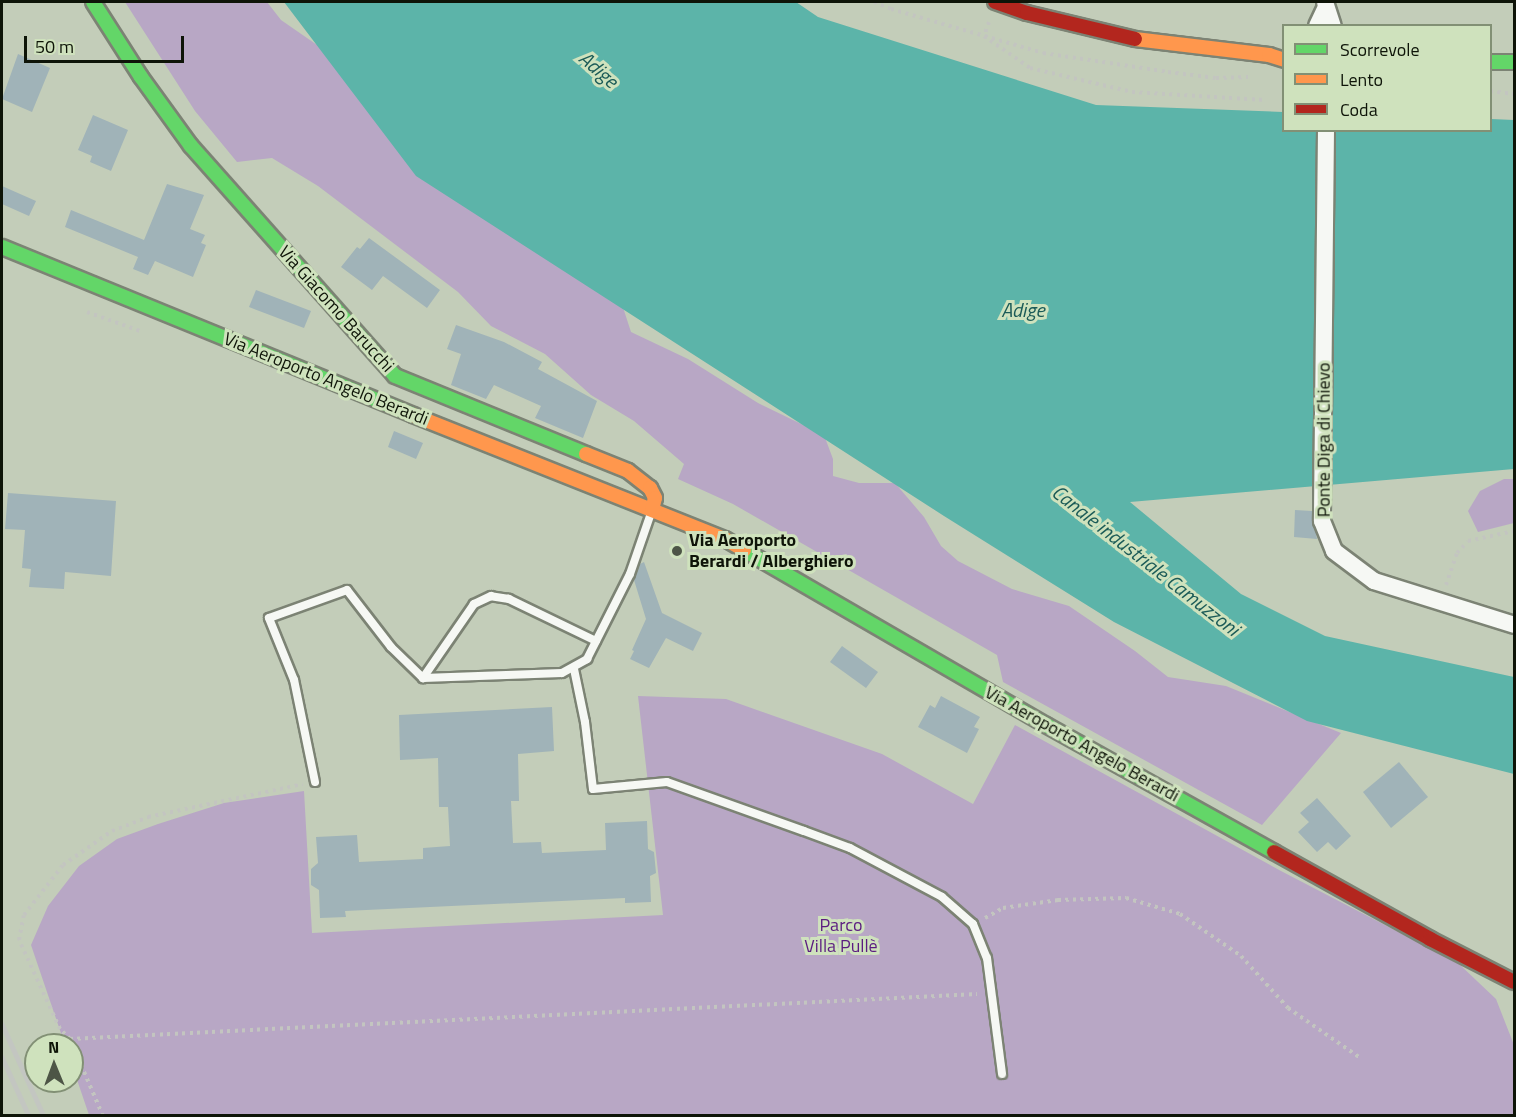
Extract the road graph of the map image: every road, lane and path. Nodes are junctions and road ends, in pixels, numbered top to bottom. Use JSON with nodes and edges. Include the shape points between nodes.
{"nodes":[{"id":1,"x":93,"y":2,"type":"edge"},
{"id":2,"x":874,"y":2,"type":"edge"},
{"id":3,"x":995,"y":2,"type":"edge"},
{"id":4,"x":1325,"y":5,"type":"edge"},
{"id":5,"x":1318,"y":24,"type":"edge"},
{"id":6,"x":1332,"y":24,"type":"edge"},
{"id":7,"x":984,"y":36,"type":"junction"},
{"id":8,"x":1282,"y":51,"type":"edge"},
{"id":9,"x":1269,"y":55,"type":"junction"},
{"id":10,"x":1282,"y":59,"type":"edge"},
{"id":11,"x":1492,"y":62,"type":"edge"},
{"id":12,"x":1515,"y":62,"type":"edge"},
{"id":13,"x":1256,"y":77,"type":"dead end"},
{"id":14,"x":1492,"y":91,"type":"edge"},
{"id":15,"x":1515,"y":94,"type":"edge"},
{"id":16,"x":1265,"y":100,"type":"dead end"},
{"id":17,"x":1326,"y":132,"type":"edge"},
{"id":18,"x":2,"y":246,"type":"edge"},
{"id":19,"x":652,"y":510,"type":"junction"},
{"id":20,"x":1515,"y":531,"type":"edge"},
{"id":21,"x":1441,"y":603,"type":"junction"},
{"id":22,"x":1515,"y":625,"type":"edge"},
{"id":23,"x":596,"y":641,"type":"junction"},
{"id":24,"x":574,"y":669,"type":"junction"},
{"id":25,"x":423,"y":678,"type":"junction"},
{"id":26,"x":315,"y":782,"type":"joint"},
{"id":27,"x":973,"y":924,"type":"junction"},
{"id":28,"x":1514,"y":980,"type":"edge"},
{"id":29,"x":991,"y":993,"type":"junction"},
{"id":30,"x":64,"y":1033,"type":"edge"},
{"id":31,"x":84,"y":1038,"type":"edge"},
{"id":32,"x":1359,"y":1057,"type":"dead end"},
{"id":33,"x":84,"y":1072,"type":"edge"},
{"id":34,"x":1002,"y":1074,"type":"dead end"},
{"id":35,"x":103,"y":1116,"type":"edge"}],
"edges":[{"from":1,"to":19,"type":"street","name":"Via Giacomo Barucchi","via":[[191,146],[395,376],[628,471],[650,488],[655,498]]},
{"from":2,"to":7,"type":"path"},
{"from":3,"to":9,"type":"street","via":[[1145,41]]},
{"from":4,"to":5,"type":"street"},
{"from":4,"to":6,"type":"street"},
{"from":7,"to":13,"type":"path","via":[[1025,49],[1098,63],[1216,78]]},
{"from":7,"to":16,"type":"path","via":[[1030,68],[1132,92]]},
{"from":8,"to":9,"type":"street"},
{"from":9,"to":10,"type":"street"},
{"from":11,"to":12,"type":"street"},
{"from":14,"to":15,"type":"path"},
{"from":17,"to":21,"type":"street","name":"Ponte Diga di Chievo","via":[[1322,521],[1334,551],[1374,581]]},
{"from":18,"to":19,"type":"street","name":"Via Aeroporto Angelo Berardi"},
{"from":19,"to":23,"type":"lane","via":[[630,573]]},
{"from":19,"to":28,"type":"street","name":"Via Aeroporto Angelo Berardi","via":[[725,538],[1046,725],[1430,939]]},
{"from":20,"to":21,"type":"path","via":[[1468,541],[1457,553]]},
{"from":21,"to":22,"type":"street","name":"Ponte Diga di Chievo"},
{"from":23,"to":24,"type":"lane","via":[[587,659]]},
{"from":23,"to":25,"type":"lane","via":[[509,599],[491,596],[474,604]]},
{"from":24,"to":25,"type":"lane","via":[[562,673]]},
{"from":24,"to":27,"type":"lane","via":[[593,789],[667,782],[850,848],[942,897]]},
{"from":25,"to":26,"type":"lane","via":[[391,647],[347,590],[269,618],[294,680]]},
{"from":26,"to":30,"type":"path","via":[[148,817],[112,831],[63,865],[24,915],[19,940]]},
{"from":27,"to":29,"type":"lane","via":[[987,958]]},
{"from":27,"to":32,"type":"path","via":[[1003,908],[1058,900],[1126,898],[1180,914],[1241,956],[1288,1008]]},
{"from":29,"to":31,"type":"path"},
{"from":29,"to":34,"type":"lane"},
{"from":33,"to":35,"type":"path"}]}
